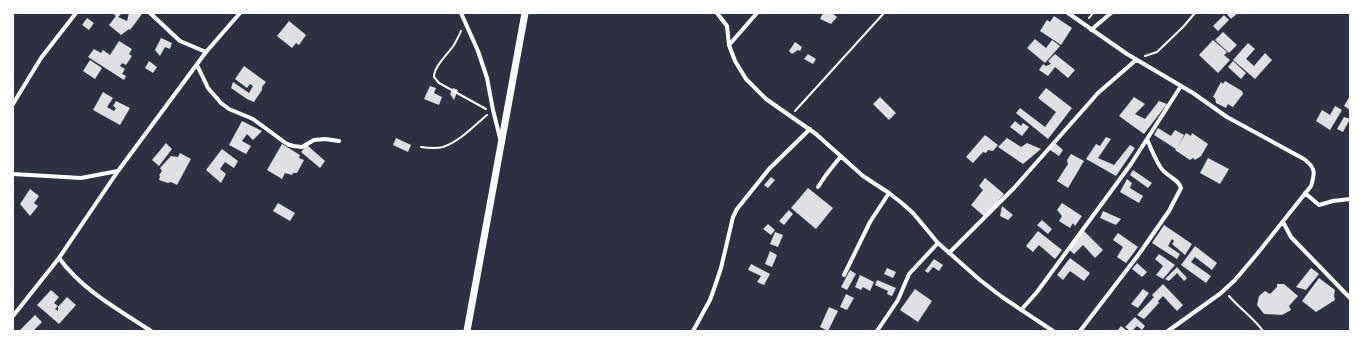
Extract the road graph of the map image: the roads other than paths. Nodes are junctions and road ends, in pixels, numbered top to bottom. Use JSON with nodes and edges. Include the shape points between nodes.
{"nodes":[{"id":1,"x":76,"y":13,"type":"edge"},
{"id":2,"x":150,"y":13,"type":"edge"},
{"id":3,"x":240,"y":13,"type":"edge"},
{"id":4,"x":461,"y":13,"type":"edge"},
{"id":5,"x":525,"y":13,"type":"edge"},
{"id":6,"x":717,"y":13,"type":"edge"},
{"id":7,"x":758,"y":13,"type":"edge"},
{"id":8,"x":1068,"y":13,"type":"edge"},
{"id":9,"x":1111,"y":13,"type":"edge"},
{"id":10,"x":1092,"y":30,"type":"junction"},
{"id":11,"x":729,"y":45,"type":"junction"},
{"id":12,"x":206,"y":52,"type":"junction"},
{"id":13,"x":1136,"y":60,"type":"junction"},
{"id":14,"x":197,"y":65,"type":"junction"},
{"id":15,"x":1181,"y":86,"type":"junction"},
{"id":16,"x":13,"y":104,"type":"edge"},
{"id":17,"x":810,"y":129,"type":"junction"},
{"id":18,"x":1147,"y":139,"type":"junction"},
{"id":19,"x":339,"y":141,"type":"dead end"},
{"id":20,"x":502,"y":142,"type":"junction"},
{"id":21,"x":841,"y":156,"type":"junction"},
{"id":22,"x":118,"y":171,"type":"junction"},
{"id":23,"x":13,"y":174,"type":"edge"},
{"id":24,"x":818,"y":187,"type":"dead end"},
{"id":25,"x":890,"y":192,"type":"junction"},
{"id":26,"x":1306,"y":193,"type":"junction"},
{"id":27,"x":1350,"y":199,"type":"edge"},
{"id":28,"x":1283,"y":222,"type":"junction"},
{"id":29,"x":938,"y":243,"type":"junction"},
{"id":30,"x":949,"y":253,"type":"junction"},
{"id":31,"x":59,"y":258,"type":"junction"},
{"id":32,"x":844,"y":275,"type":"dead end"},
{"id":33,"x":1350,"y":298,"type":"edge"},
{"id":34,"x":1021,"y":310,"type":"junction"},
{"id":35,"x":13,"y":316,"type":"edge"},
{"id":36,"x":151,"y":331,"type":"edge"},
{"id":37,"x":466,"y":331,"type":"edge"},
{"id":38,"x":693,"y":331,"type":"edge"},
{"id":39,"x":877,"y":331,"type":"edge"},
{"id":40,"x":1053,"y":331,"type":"edge"},
{"id":41,"x":1080,"y":331,"type":"edge"},
{"id":42,"x":1168,"y":331,"type":"edge"}],
"edges":[{"from":1,"to":16,"type":"street","via":[[41,58]]},
{"from":2,"to":12,"type":"street","via":[[180,41]]},
{"from":3,"to":12,"type":"street"},
{"from":4,"to":20,"type":"street","via":[[487,78],[492,110]]},
{"from":5,"to":20,"type":"street"},
{"from":6,"to":11,"type":"street","via":[[726,26]]},
{"from":7,"to":11,"type":"street"},
{"from":8,"to":10,"type":"street"},
{"from":9,"to":10,"type":"street"},
{"from":10,"to":13,"type":"street"},
{"from":11,"to":17,"type":"street","via":[[746,79],[766,99]]},
{"from":12,"to":14,"type":"street"},
{"from":13,"to":15,"type":"street"},
{"from":13,"to":30,"type":"street","via":[[1098,93],[1014,188]]},
{"from":14,"to":19,"type":"street","via":[[208,88],[221,103],[253,119],[287,144],[302,147],[314,140]]},
{"from":14,"to":22,"type":"street"},
{"from":15,"to":18,"type":"street"},
{"from":15,"to":26,"type":"street","via":[[1227,117],[1310,164],[1314,174]]},
{"from":17,"to":21,"type":"street"},
{"from":17,"to":38,"type":"street","via":[[770,169],[737,209],[710,300]]},
{"from":18,"to":34,"type":"street","via":[[1072,246]]},
{"from":18,"to":41,"type":"street","via":[[1160,168],[1179,183],[1181,188],[1169,211],[1139,254]]},
{"from":20,"to":37,"type":"street"},
{"from":21,"to":24,"type":"street"},
{"from":21,"to":25,"type":"street","via":[[863,176]]},
{"from":22,"to":23,"type":"street","via":[[81,178]]},
{"from":22,"to":31,"type":"street"},
{"from":25,"to":29,"type":"street","via":[[913,213]]},
{"from":25,"to":32,"type":"street","via":[[870,222]]},
{"from":26,"to":27,"type":"street","via":[[1319,205]]},
{"from":26,"to":28,"type":"street"},
{"from":28,"to":33,"type":"street","via":[[1292,237]]},
{"from":28,"to":42,"type":"street","via":[[1253,260],[1224,290]]},
{"from":29,"to":30,"type":"street"},
{"from":29,"to":39,"type":"street","via":[[909,274],[898,300]]},
{"from":30,"to":34,"type":"street"},
{"from":31,"to":35,"type":"street"},
{"from":31,"to":36,"type":"street","via":[[76,278]]},
{"from":34,"to":40,"type":"street"}]}
